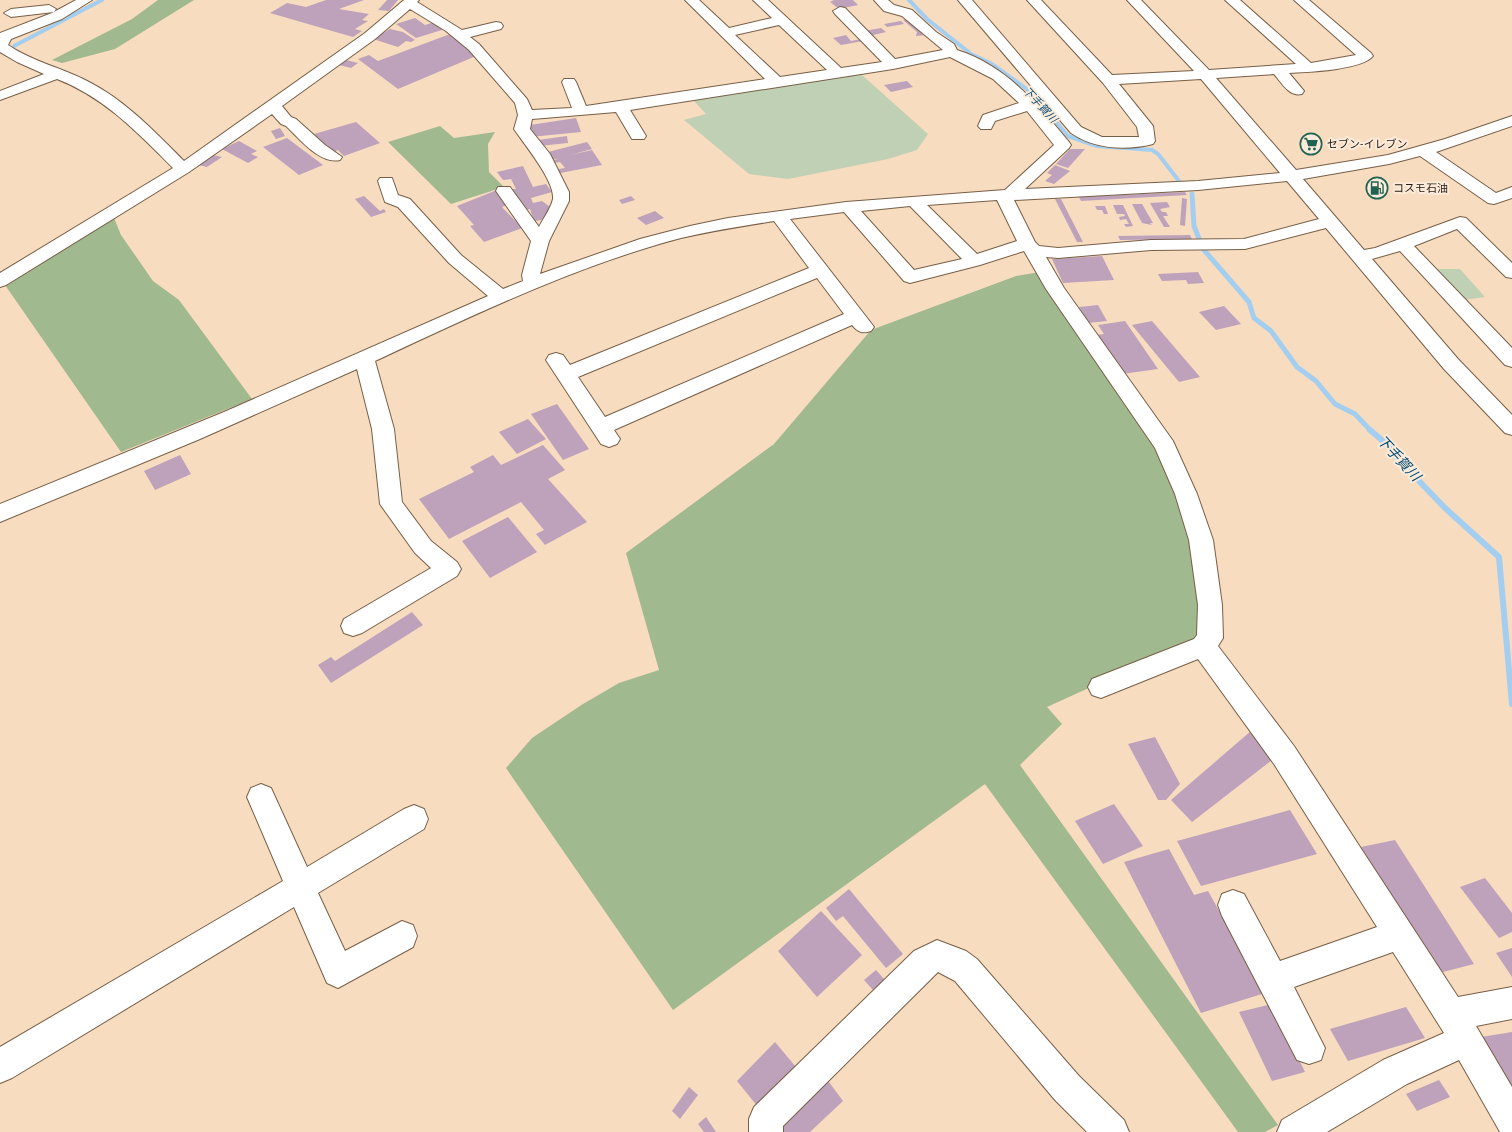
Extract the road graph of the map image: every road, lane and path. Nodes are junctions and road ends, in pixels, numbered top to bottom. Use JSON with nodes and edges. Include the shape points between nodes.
{"nodes":[{"id":1,"x":71,"y":0,"type":"edge"},
{"id":2,"x":85,"y":0,"type":"edge"},
{"id":3,"x":692,"y":0,"type":"edge"},
{"id":4,"x":760,"y":0,"type":"edge"},
{"id":5,"x":881,"y":0,"type":"edge"},
{"id":6,"x":965,"y":0,"type":"edge"},
{"id":7,"x":1034,"y":0,"type":"edge"},
{"id":8,"x":1134,"y":0,"type":"edge"},
{"id":9,"x":1232,"y":0,"type":"edge"},
{"id":10,"x":1301,"y":0,"type":"edge"},
{"id":11,"x":410,"y":1,"type":"edge"},
{"id":12,"x":840,"y":11,"type":"dead end"},
{"id":13,"x":6,"y":18,"type":"edge"},
{"id":14,"x":782,"y":20,"type":"junction"},
{"id":15,"x":490,"y":24,"type":"dead end"},
{"id":16,"x":725,"y":33,"type":"junction"},
{"id":17,"x":460,"y":34,"type":"junction"},
{"id":18,"x":1,"y":42,"type":"edge"},
{"id":19,"x":951,"y":53,"type":"junction"},
{"id":20,"x":893,"y":65,"type":"junction"},
{"id":21,"x":1308,"y":68,"type":"junction"},
{"id":22,"x":1278,"y":70,"type":"junction"},
{"id":23,"x":838,"y":73,"type":"junction"},
{"id":24,"x":56,"y":74,"type":"junction"},
{"id":25,"x":1205,"y":74,"type":"junction"},
{"id":26,"x":1108,"y":80,"type":"junction"},
{"id":27,"x":569,"y":82,"type":"dead end"},
{"id":28,"x":776,"y":82,"type":"junction"},
{"id":29,"x":1297,"y":91,"type":"dead end"},
{"id":30,"x":0,"y":96,"type":"edge"},
{"id":31,"x":1030,"y":105,"type":"junction"},
{"id":32,"x":274,"y":106,"type":"junction"},
{"id":33,"x":620,"y":106,"type":"junction"},
{"id":34,"x":582,"y":111,"type":"junction"},
{"id":35,"x":526,"y":115,"type":"junction"},
{"id":36,"x":1512,"y":121,"type":"edge"},
{"id":37,"x":986,"y":126,"type":"dead end"},
{"id":38,"x":1492,"y":129,"type":"junction"},
{"id":39,"x":638,"y":136,"type":"dead end"},
{"id":40,"x":1512,"y":139,"type":"edge"},
{"id":41,"x":1424,"y":151,"type":"junction"},
{"id":42,"x":334,"y":157,"type":"dead end"},
{"id":43,"x":184,"y":169,"type":"junction"},
{"id":44,"x":1292,"y":178,"type":"junction"},
{"id":45,"x":386,"y":181,"type":"dead end"},
{"id":46,"x":504,"y":191,"type":"dead end"},
{"id":47,"x":1512,"y":192,"type":"edge"},
{"id":48,"x":1009,"y":195,"type":"junction"},
{"id":49,"x":914,"y":201,"type":"junction"},
{"id":50,"x":850,"y":208,"type":"junction"},
{"id":51,"x":779,"y":216,"type":"junction"},
{"id":52,"x":1330,"y":222,"type":"junction"},
{"id":53,"x":540,"y":241,"type":"junction"},
{"id":54,"x":1404,"y":245,"type":"junction"},
{"id":55,"x":1031,"y":248,"type":"junction"},
{"id":56,"x":1359,"y":256,"type":"junction"},
{"id":57,"x":974,"y":261,"type":"junction"},
{"id":58,"x":820,"y":270,"type":"junction"},
{"id":59,"x":1511,"y":271,"type":"edge"},
{"id":60,"x":0,"y":281,"type":"edge"},
{"id":61,"x":533,"y":283,"type":"junction"},
{"id":62,"x":500,"y":296,"type":"junction"},
{"id":63,"x":364,"y":357,"type":"junction"},
{"id":64,"x":1512,"y":360,"type":"edge"},
{"id":65,"x":1512,"y":428,"type":"edge"},
{"id":66,"x":0,"y":513,"type":"edge"},
{"id":67,"x":353,"y":626,"type":"dead end"},
{"id":68,"x":1203,"y":646,"type":"junction"},
{"id":69,"x":1101,"y":687,"type":"dead end"},
{"id":70,"x":261,"y":797,"type":"dead end"},
{"id":71,"x":414,"y":819,"type":"dead end"},
{"id":72,"x":299,"y":887,"type":"junction"},
{"id":73,"x":1233,"y":905,"type":"dead end"},
{"id":74,"x":1400,"y":935,"type":"junction"},
{"id":75,"x":402,"y":936,"type":"dead end"},
{"id":76,"x":1272,"y":979,"type":"junction"},
{"id":77,"x":1512,"y":1003,"type":"edge"},
{"id":78,"x":1458,"y":1028,"type":"junction"},
{"id":79,"x":1309,"y":1048,"type":"dead end"},
{"id":80,"x":0,"y":1066,"type":"edge"},
{"id":81,"x":1512,"y":1120,"type":"edge"},
{"id":82,"x":766,"y":1132,"type":"edge"},
{"id":83,"x":1112,"y":1132,"type":"edge"},
{"id":84,"x":1294,"y":1132,"type":"edge"}],
"edges":[{"from":1,"to":13,"type":"street","via":[[49,9]]},
{"from":2,"to":18,"type":"street","via":[[57,16],[6,36]]},
{"from":3,"to":16,"type":"street"},
{"from":4,"to":14,"type":"street"},
{"from":5,"to":19,"type":"street","via":[[889,8],[907,13],[931,36],[949,47]]},
{"from":6,"to":26,"type":"street","via":[[1076,130],[1097,141],[1148,141],[1145,126]]},
{"from":7,"to":26,"type":"street"},
{"from":8,"to":25,"type":"street"},
{"from":9,"to":21,"type":"street"},
{"from":10,"to":21,"type":"street","via":[[1366,56]]},
{"from":11,"to":17,"type":"street"},
{"from":11,"to":32,"type":"street","via":[[370,36]]},
{"from":12,"to":20,"type":"street"},
{"from":14,"to":16,"type":"street"},
{"from":14,"to":23,"type":"street"},
{"from":15,"to":17,"type":"street"},
{"from":16,"to":28,"type":"street"},
{"from":17,"to":35,"type":"street","via":[[522,102]]},
{"from":18,"to":24,"type":"street","via":[[1,46],[29,64]]},
{"from":19,"to":20,"type":"street"},
{"from":19,"to":31,"type":"street","via":[[998,76]]},
{"from":20,"to":23,"type":"street"},
{"from":21,"to":22,"type":"street"},
{"from":22,"to":25,"type":"street"},
{"from":22,"to":29,"type":"street"},
{"from":23,"to":28,"type":"street"},
{"from":24,"to":30,"type":"street"},
{"from":24,"to":43,"type":"street","via":[[102,96]]},
{"from":25,"to":26,"type":"street"},
{"from":25,"to":44,"type":"street"},
{"from":27,"to":34,"type":"street"},
{"from":28,"to":33,"type":"street"},
{"from":31,"to":37,"type":"street","via":[[988,118]]},
{"from":31,"to":48,"type":"street","via":[[1062,145]]},
{"from":32,"to":42,"type":"street","via":[[286,121]]},
{"from":32,"to":43,"type":"street"},
{"from":33,"to":34,"type":"street"},
{"from":33,"to":39,"type":"street"},
{"from":34,"to":35,"type":"street"},
{"from":35,"to":53,"type":"street","via":[[522,129],[542,154],[561,192],[561,201]]},
{"from":36,"to":38,"type":"street"},
{"from":38,"to":40,"type":"street"},
{"from":38,"to":41,"type":"street"},
{"from":41,"to":44,"type":"street","via":[[1334,172]]},
{"from":41,"to":47,"type":"street","via":[[1494,199]]},
{"from":43,"to":60,"type":"street"},
{"from":44,"to":48,"type":"street"},
{"from":44,"to":52,"type":"street"},
{"from":45,"to":62,"type":"street","via":[[391,198],[404,203],[455,259]]},
{"from":46,"to":53,"type":"street"},
{"from":48,"to":49,"type":"street"},
{"from":48,"to":55,"type":"street","via":[[1005,198]]},
{"from":49,"to":50,"type":"street"},
{"from":49,"to":57,"type":"street"},
{"from":50,"to":51,"type":"street"},
{"from":50,"to":57,"type":"street","via":[[910,277]]},
{"from":51,"to":58,"type":"street"},
{"from":51,"to":61,"type":"street","via":[[657,239]]},
{"from":52,"to":55,"type":"street","via":[[1245,244],[1150,245],[1058,253]]},
{"from":52,"to":56,"type":"street"},
{"from":53,"to":61,"type":"street","via":[[531,275]]},
{"from":54,"to":56,"type":"street"},
{"from":54,"to":59,"type":"street","via":[[1460,222]]},
{"from":54,"to":64,"type":"street"},
{"from":55,"to":57,"type":"street"},
{"from":55,"to":68,"type":"street","via":[[1055,290],[1165,446],[1183,486],[1201,540],[1210,604],[1210,638]]},
{"from":56,"to":65,"type":"street","via":[[1451,364]]},
{"from":58,"to":58,"type":"street","via":[[860,322],[605,433],[561,368]]},
{"from":61,"to":62,"type":"street"},
{"from":62,"to":63,"type":"street"},
{"from":63,"to":66,"type":"street","via":[[228,419]]},
{"from":63,"to":67,"type":"street","via":[[383,429],[391,504],[424,547],[449,568]]},
{"from":68,"to":69,"type":"street"},
{"from":68,"to":74,"type":"street","via":[[1284,755]]},
{"from":70,"to":72,"type":"street"},
{"from":71,"to":72,"type":"street"},
{"from":72,"to":75,"type":"street","via":[[338,972]]},
{"from":72,"to":80,"type":"street"},
{"from":73,"to":76,"type":"street"},
{"from":74,"to":76,"type":"street"},
{"from":74,"to":78,"type":"street"},
{"from":76,"to":79,"type":"street"},
{"from":77,"to":78,"type":"street"},
{"from":78,"to":81,"type":"street"},
{"from":78,"to":84,"type":"street","via":[[1395,1072]]},
{"from":82,"to":83,"type":"street","via":[[766,1119],[925,962],[936,956],[955,962],[966,970],[1067,1088]]}]}
